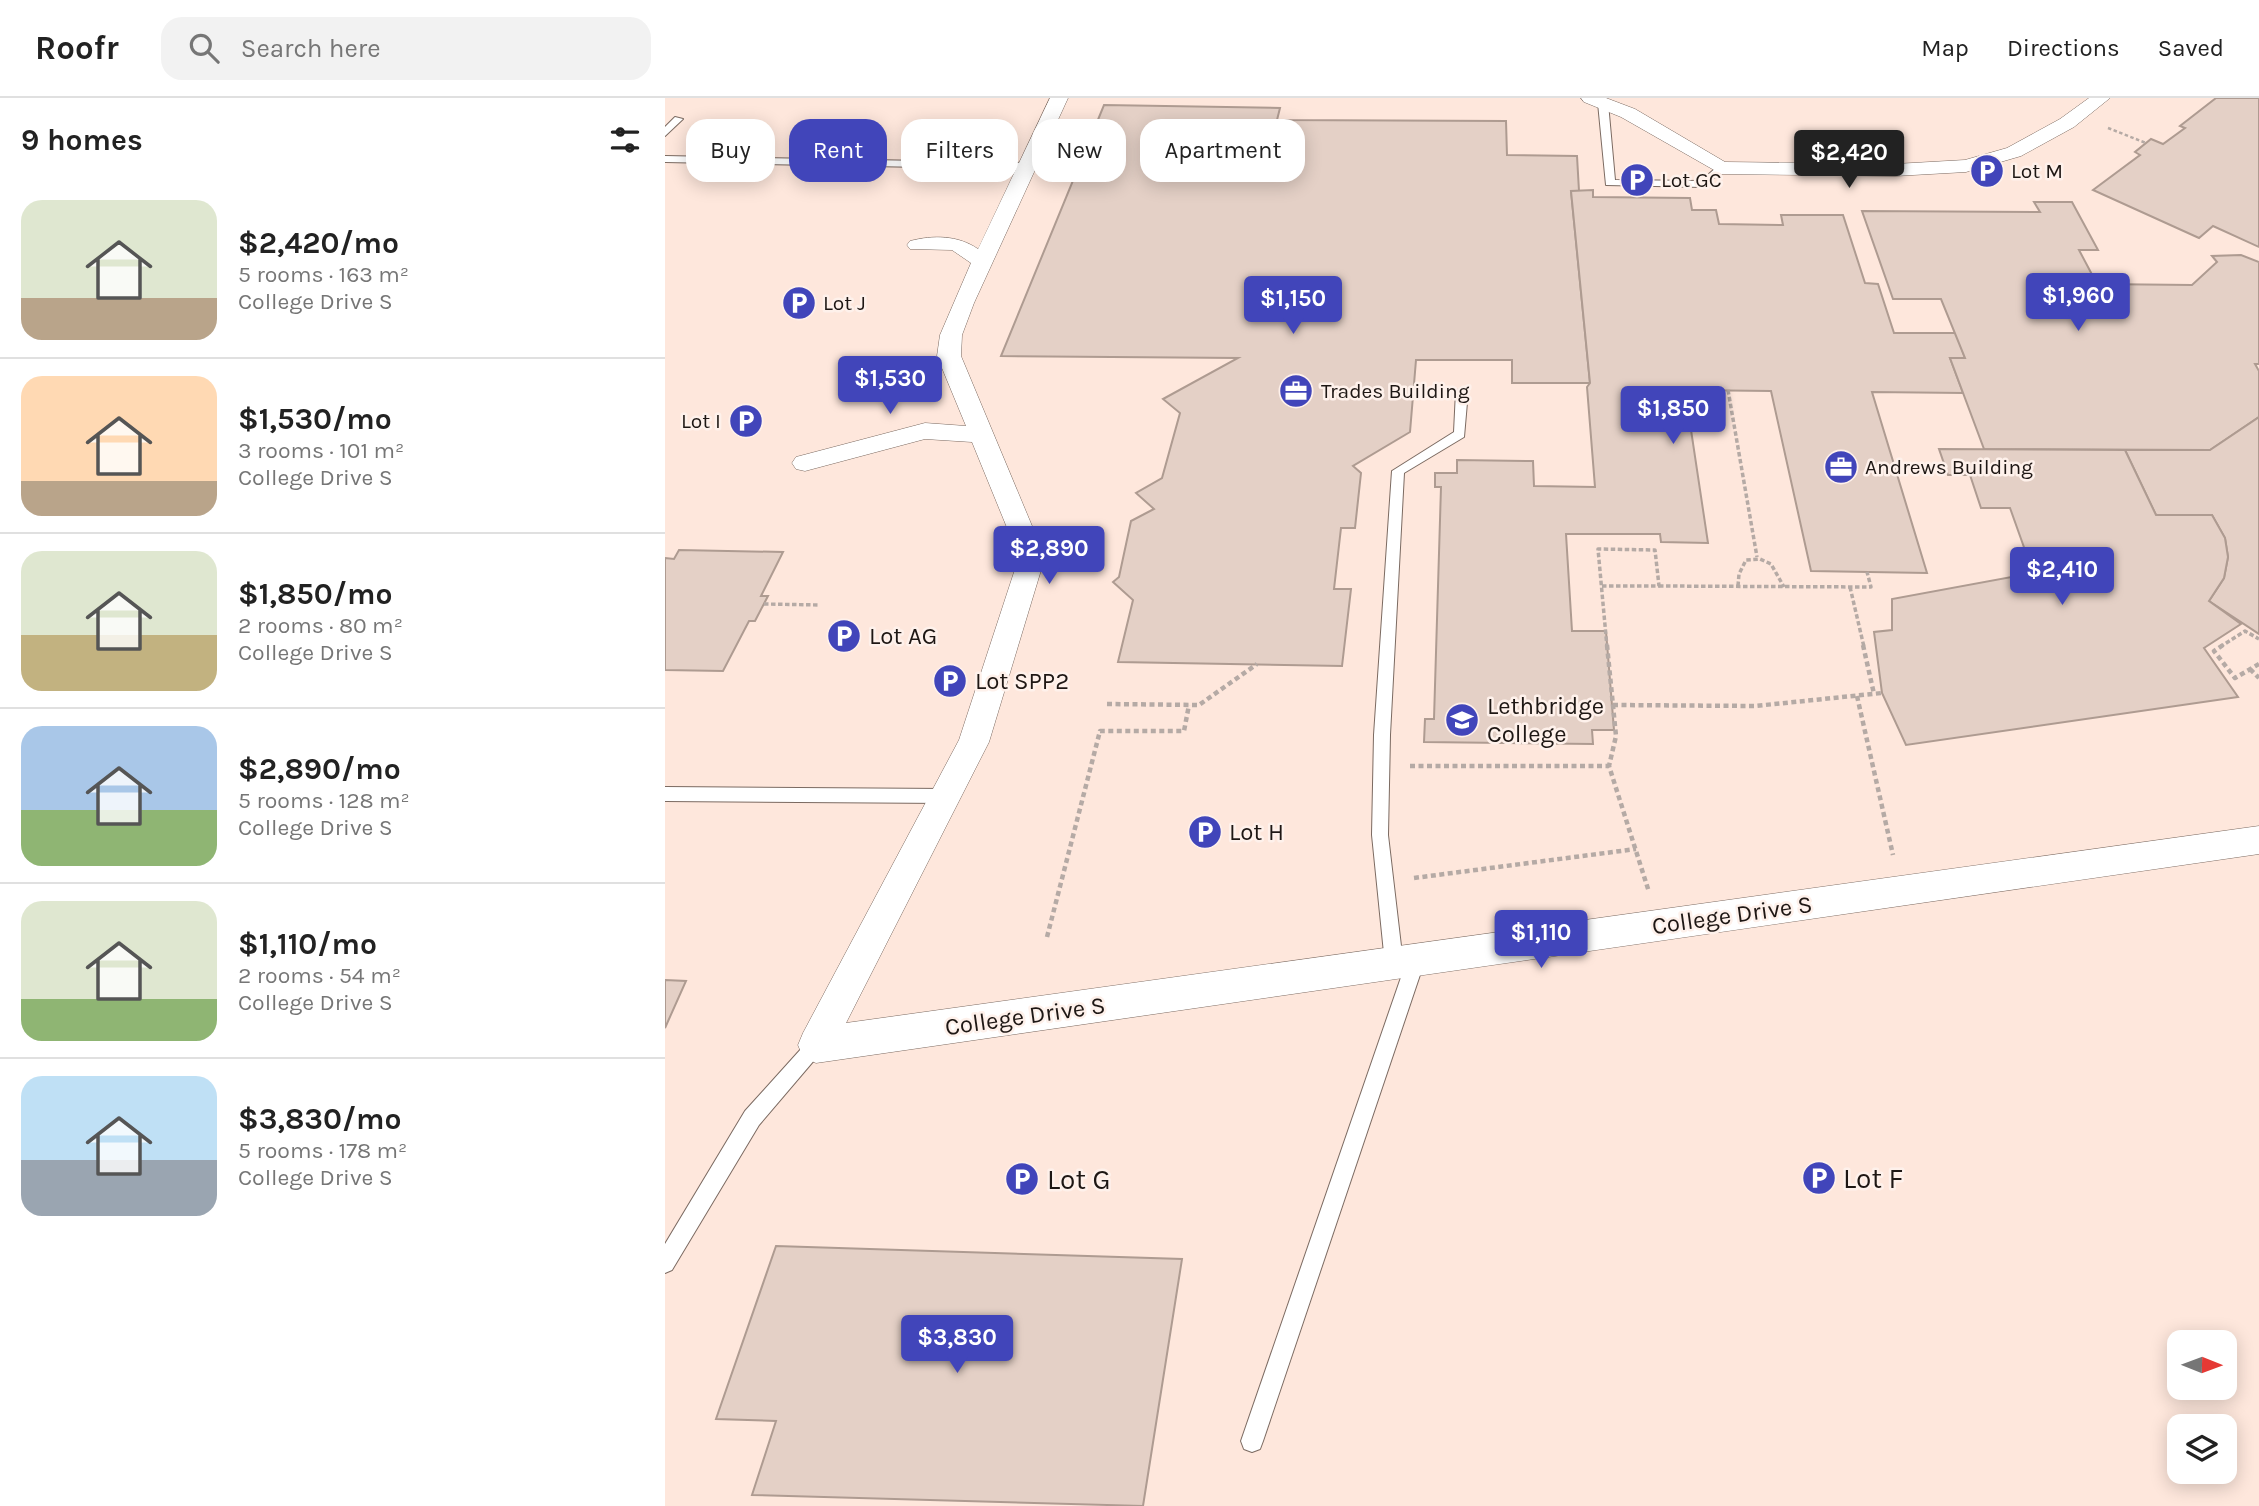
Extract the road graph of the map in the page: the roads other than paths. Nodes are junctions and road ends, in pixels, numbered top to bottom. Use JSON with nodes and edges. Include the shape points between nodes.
{"nodes":[{"id":1,"x":1059,"y":98,"type":"edge"},
{"id":2,"x":2101,"y":98,"type":"edge"},
{"id":3,"x":1597,"y":100,"type":"edge"},
{"id":4,"x":678,"y":119,"type":"dead end"},
{"id":5,"x":665,"y":133,"type":"edge"},
{"id":6,"x":665,"y":159,"type":"edge"},
{"id":7,"x":1027,"y":166,"type":"junction"},
{"id":8,"x":1721,"y":168,"type":"junction"},
{"id":9,"x":1000,"y":223,"type":"junction"},
{"id":10,"x":957,"y":244,"type":"junction"},
{"id":11,"x":917,"y":245,"type":"dead end"},
{"id":12,"x":983,"y":262,"type":"junction"},
{"id":13,"x":1462,"y":391,"type":"dead end"},
{"id":14,"x":965,"y":394,"type":"junction"},
{"id":15,"x":925,"y":431,"type":"junction"},
{"id":16,"x":982,"y":435,"type":"junction"},
{"id":17,"x":805,"y":463,"type":"dead end"},
{"id":18,"x":665,"y":794,"type":"edge"},
{"id":19,"x":947,"y":796,"type":"junction"},
{"id":20,"x":2259,"y":840,"type":"edge"},
{"id":21,"x":1405,"y":962,"type":"junction"},
{"id":22,"x":816,"y":1045,"type":"junction"},
{"id":23,"x":665,"y":1262,"type":"edge"},
{"id":24,"x":1252,"y":1441,"type":"dead end"}],
"edges":[{"from":1,"to":7,"type":"street"},
{"from":2,"to":8,"type":"street","via":[[2014,152],[1966,166]]},
{"from":3,"to":8,"type":"street","via":[[1628,113]]},
{"from":3,"to":8,"type":"lane","via":[[1610,183],[1703,184]]},
{"from":4,"to":5,"type":"lane"},
{"from":6,"to":7,"type":"lane"},
{"from":7,"to":9,"type":"street"},
{"from":9,"to":10,"type":"street"},
{"from":9,"to":12,"type":"street"},
{"from":10,"to":11,"type":"street"},
{"from":10,"to":12,"type":"street"},
{"from":12,"to":14,"type":"street","via":[[951,335],[949,356]]},
{"from":13,"to":21,"type":"lane","via":[[1460,434],[1398,471],[1380,835],[1384,882]]},
{"from":14,"to":15,"type":"street"},
{"from":14,"to":16,"type":"street"},
{"from":15,"to":16,"type":"street"},
{"from":15,"to":17,"type":"street"},
{"from":16,"to":19,"type":"street","via":[[1032,557],[989,701]]},
{"from":18,"to":19,"type":"lane"},
{"from":19,"to":22,"type":"street"},
{"from":20,"to":21,"type":"street","name":"College Drive S"},
{"from":21,"to":22,"type":"street","name":"College Drive S"},
{"from":21,"to":24,"type":"lane"},
{"from":22,"to":23,"type":"lane","via":[[752,1118]]}]}
